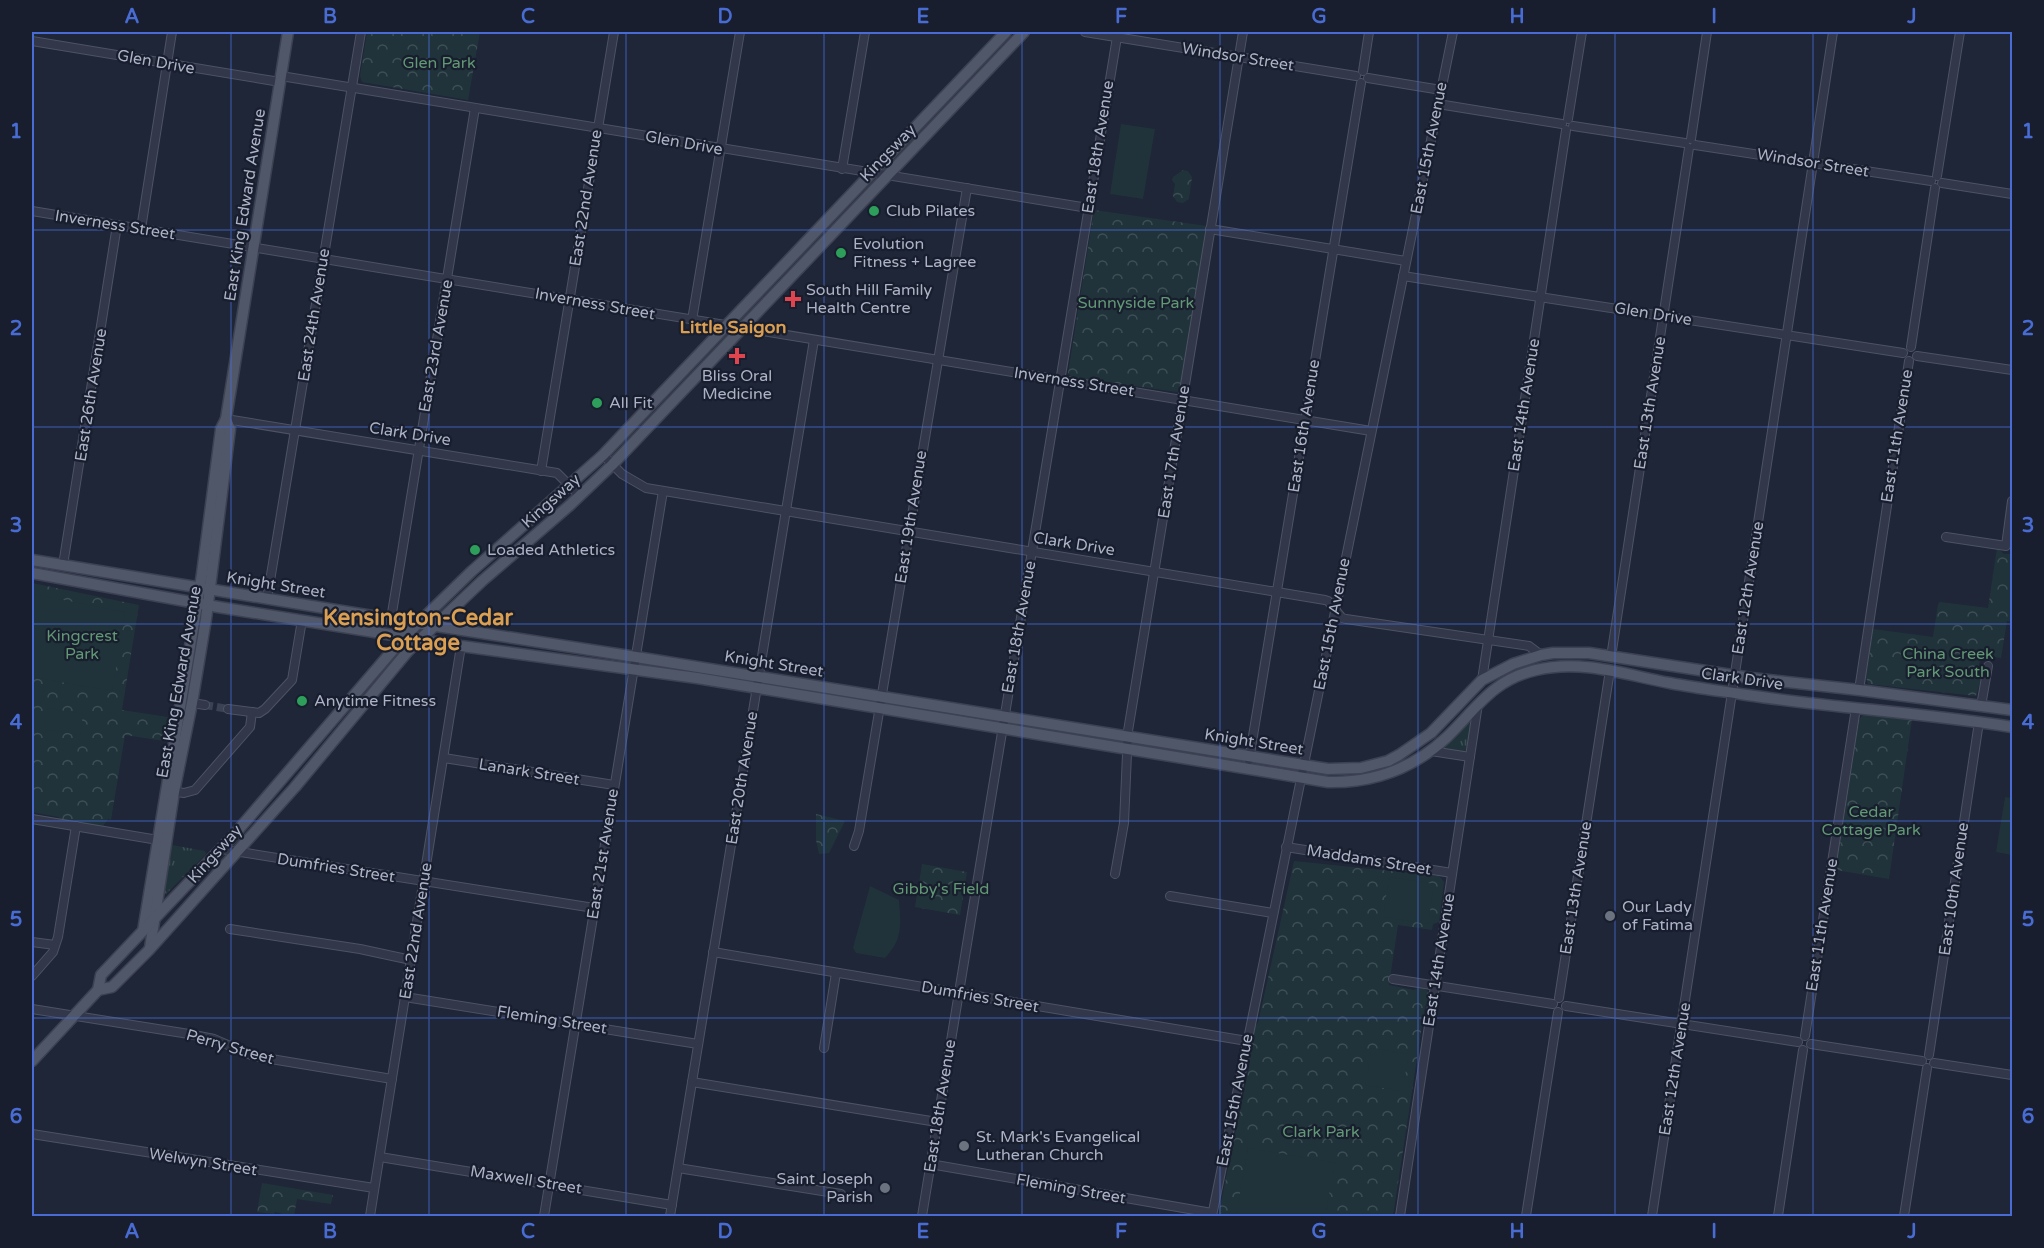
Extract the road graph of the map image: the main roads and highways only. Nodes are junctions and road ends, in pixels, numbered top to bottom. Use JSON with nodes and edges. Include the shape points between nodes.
{"nodes":[{"id":1,"x":288,"y":32,"type":"edge"},
{"id":2,"x":1006,"y":32,"type":"edge"},
{"id":3,"x":1024,"y":32,"type":"edge"},
{"id":4,"x":32,"y":560,"type":"edge"},
{"id":5,"x":32,"y":573,"type":"edge"},
{"id":6,"x":205,"y":589,"type":"junction"},
{"id":7,"x":203,"y":604,"type":"junction"},
{"id":8,"x":417,"y":623,"type":"junction"},
{"id":9,"x":434,"y":626,"type":"junction"},
{"id":10,"x":405,"y":636,"type":"junction"},
{"id":11,"x":421,"y":639,"type":"junction"},
{"id":12,"x":635,"y":663,"type":"junction"},
{"id":13,"x":1482,"y":680,"type":"joint"},
{"id":14,"x":1478,"y":703,"type":"joint"},
{"id":15,"x":2013,"y":710,"type":"edge"},
{"id":16,"x":2013,"y":727,"type":"edge"},
{"id":17,"x":1128,"y":742,"type":"junction"},
{"id":18,"x":170,"y":791,"type":"junction"},
{"id":19,"x":162,"y":840,"type":"junction"},
{"id":20,"x":155,"y":918,"type":"junction"},
{"id":21,"x":142,"y":934,"type":"junction"},
{"id":22,"x":149,"y":950,"type":"junction"},
{"id":23,"x":98,"y":990,"type":"junction"},
{"id":24,"x":32,"y":1061,"type":"edge"}],
"edges":[{"from":1,"to":6,"type":"main road","name":"East King Edward Avenue","via":[[226,419],[221,429]]},
{"from":2,"to":8,"type":"main road","name":"Kingsway","via":[[603,455]]},
{"from":3,"to":9,"type":"main road","name":"Kingsway","via":[[612,465]]},
{"from":4,"to":6,"type":"main road","name":"Knight Street"},
{"from":5,"to":7,"type":"main road","name":"Knight Street"},
{"from":6,"to":7,"type":"main road","name":"East King Edward Avenue"},
{"from":6,"to":8,"type":"main road","name":"Knight Street"},
{"from":7,"to":10,"type":"main road","name":"Knight Street"},
{"from":7,"to":18,"type":"main road","name":"East King Edward Avenue"},
{"from":7,"to":18,"type":"main road","name":"East King Edward Avenue","via":[[192,703]]},
{"from":8,"to":9,"type":"main road","name":"Knight Street"},
{"from":8,"to":10,"type":"main road","name":"Kingsway"},
{"from":9,"to":11,"type":"main road","name":"Kingsway"},
{"from":9,"to":12,"type":"main road","name":"Knight Street"},
{"from":10,"to":11,"type":"main road","name":"Knight Street"},
{"from":10,"to":20,"type":"main road","name":"Kingsway","via":[[251,816]]},
{"from":11,"to":12,"type":"main road","name":"Knight Street"},
{"from":11,"to":22,"type":"main road","name":"Kingsway"},
{"from":12,"to":17,"type":"main road","name":"Knight Street"},
{"from":13,"to":15,"type":"main road","name":"Clark Drive","via":[[1540,655],[1576,652]]},
{"from":13,"to":17,"type":"main road","name":"Knight Street","via":[[1431,733],[1388,761],[1361,768],[1303,766]]},
{"from":14,"to":16,"type":"main road","name":"Clark Drive","via":[[1494,689],[1533,670],[1566,666],[1610,670],[1732,693]]},
{"from":14,"to":17,"type":"main road","name":"Knight Street","via":[[1431,751],[1406,766],[1376,777],[1343,782],[1247,769]]},
{"from":18,"to":19,"type":"main road","name":"East King Edward Avenue"},
{"from":19,"to":20,"type":"main road","name":"East King Edward Avenue"},
{"from":19,"to":21,"type":"main road","name":"East King Edward Avenue"},
{"from":20,"to":21,"type":"main road","name":"Kingsway"},
{"from":20,"to":22,"type":"main road","name":"East King Edward Avenue"},
{"from":21,"to":23,"type":"main road","name":"Kingsway","via":[[101,975]]},
{"from":22,"to":23,"type":"main road","name":"Kingsway","via":[[112,987]]},
{"from":23,"to":24,"type":"main road","name":"Kingsway"}]}
